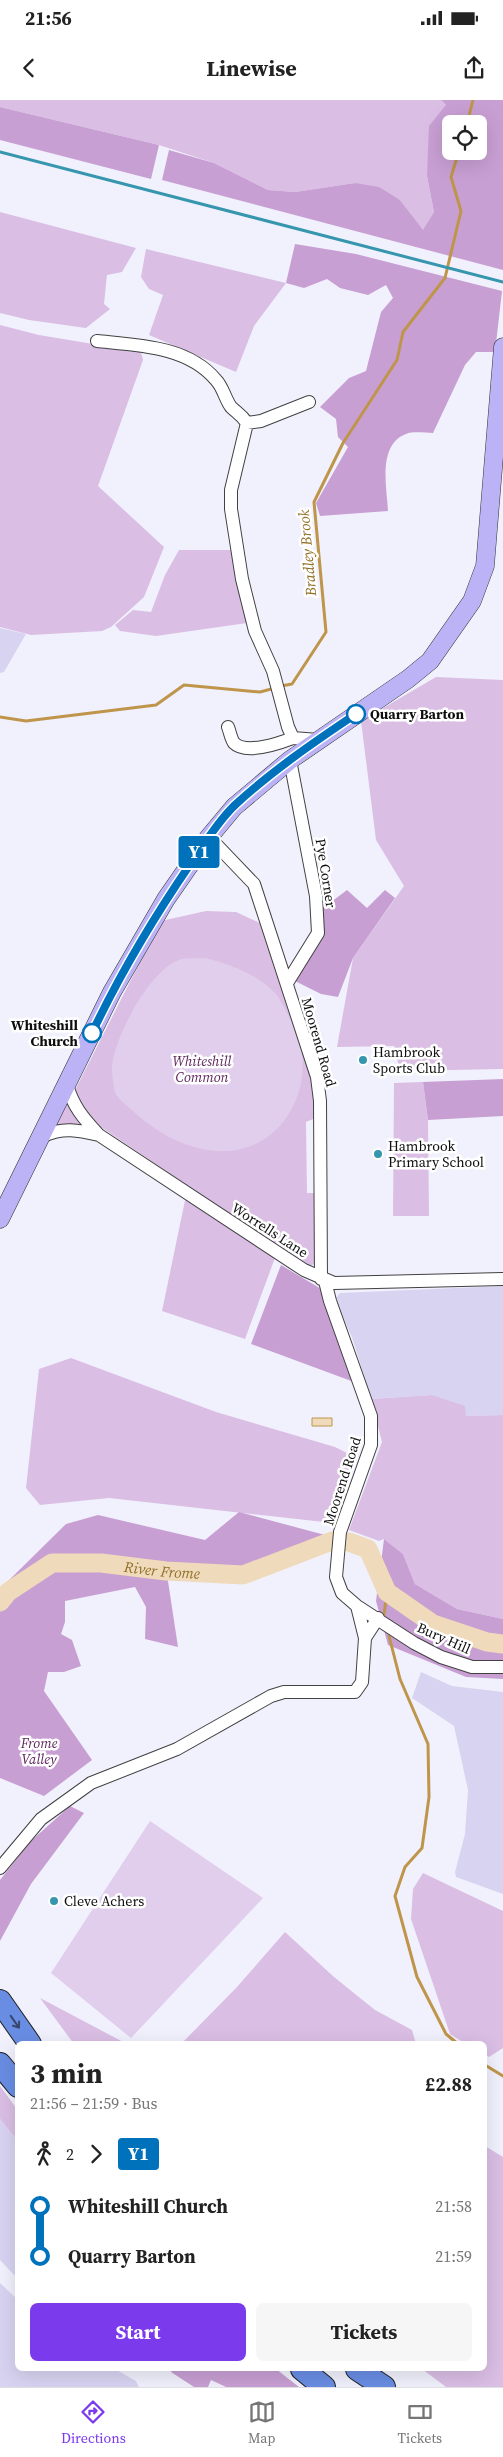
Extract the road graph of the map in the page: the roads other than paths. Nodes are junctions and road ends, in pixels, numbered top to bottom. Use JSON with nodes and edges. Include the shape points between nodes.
{"nodes":[{"id":1,"x":98,"y":341,"type":"dead end"},
{"id":2,"x":503,"y":347,"type":"edge"},
{"id":3,"x":309,"y":402,"type":"dead end"},
{"id":4,"x":247,"y":423,"type":"junction"},
{"id":5,"x":228,"y":728,"type":"dead end"},
{"id":6,"x":293,"y":738,"type":"junction"},
{"id":7,"x":318,"y":740,"type":"junction"},
{"id":8,"x":290,"y":760,"type":"junction"},
{"id":9,"x":209,"y":837,"type":"junction"},
{"id":10,"x":287,"y":983,"type":"junction"},
{"id":11,"x":67,"y":1085,"type":"junction"},
{"id":12,"x":99,"y":1135,"type":"junction"},
{"id":13,"x":43,"y":1136,"type":"junction"},
{"id":14,"x":0,"y":1219,"type":"edge"},
{"id":15,"x":503,"y":1279,"type":"edge"},
{"id":16,"x":323,"y":1280,"type":"junction"},
{"id":17,"x":357,"y":1606,"type":"junction"},
{"id":18,"x":378,"y":1618,"type":"junction"},
{"id":19,"x":365,"y":1638,"type":"junction"},
{"id":20,"x":503,"y":1667,"type":"edge"},
{"id":21,"x":0,"y":1868,"type":"edge"},
{"id":22,"x":0,"y":2001,"type":"edge"},
{"id":23,"x":28,"y":2041,"type":"edge"},
{"id":24,"x":0,"y":2064,"type":"edge"},
{"id":25,"x":15,"y":2082,"type":"edge"},
{"id":26,"x":304,"y":2371,"type":"edge"},
{"id":27,"x":360,"y":2371,"type":"edge"},
{"id":28,"x":324,"y":2387,"type":"edge"},
{"id":29,"x":384,"y":2387,"type":"edge"}],
"edges":[{"from":1,"to":4,"type":"street","via":[[168,350],[192,362],[214,377],[231,407],[241,413]]},
{"from":2,"to":7,"type":"main road","via":[[485,566],[472,601],[430,661]]},
{"from":3,"to":4,"type":"street","via":[[261,421]]},
{"from":4,"to":6,"type":"street","via":[[231,490],[231,509],[242,579],[255,631],[273,671]]},
{"from":5,"to":6,"type":"street","via":[[234,742],[242,747],[256,748]]},
{"from":6,"to":7,"type":"street"},
{"from":7,"to":8,"type":"main road"},
{"from":8,"to":9,"type":"main road","via":[[234,806]]},
{"from":8,"to":10,"type":"street","name":"Pye Corner","via":[[316,896],[318,933]]},
{"from":9,"to":10,"type":"street","name":"Moorend Road","via":[[254,884]]},
{"from":9,"to":11,"type":"main road","via":[[166,899],[119,979]]},
{"from":10,"to":16,"type":"street","name":"Moorend Road","via":[[317,1078],[320,1101]]},
{"from":11,"to":12,"type":"street","via":[[72,1103]]},
{"from":11,"to":13,"type":"main road"},
{"from":12,"to":13,"type":"street","name":"Worrells Lane","via":[[76,1129],[57,1130]]},
{"from":12,"to":16,"type":"street","name":"Worrells Lane"},
{"from":13,"to":14,"type":"main road"},
{"from":15,"to":16,"type":"street","name":"Worrells Lane","via":[[369,1284]]},
{"from":16,"to":17,"type":"street","name":"Moorend Road","via":[[371,1416],[371,1445],[340,1532],[336,1577],[342,1593]]},
{"from":17,"to":18,"type":"street","name":"Moorend Road"},
{"from":17,"to":19,"type":"street"},
{"from":18,"to":19,"type":"street"},
{"from":18,"to":20,"type":"street","name":"Bury Hill","via":[[414,1643],[442,1657],[472,1667]]},
{"from":19,"to":21,"type":"street","via":[[362,1682],[355,1692],[284,1692],[271,1696],[177,1750],[91,1783],[42,1819]]},
{"from":22,"to":23,"type":"highway","one_way":true},
{"from":24,"to":25,"type":"highway"},
{"from":26,"to":28,"type":"highway"},
{"from":27,"to":29,"type":"highway"}]}
